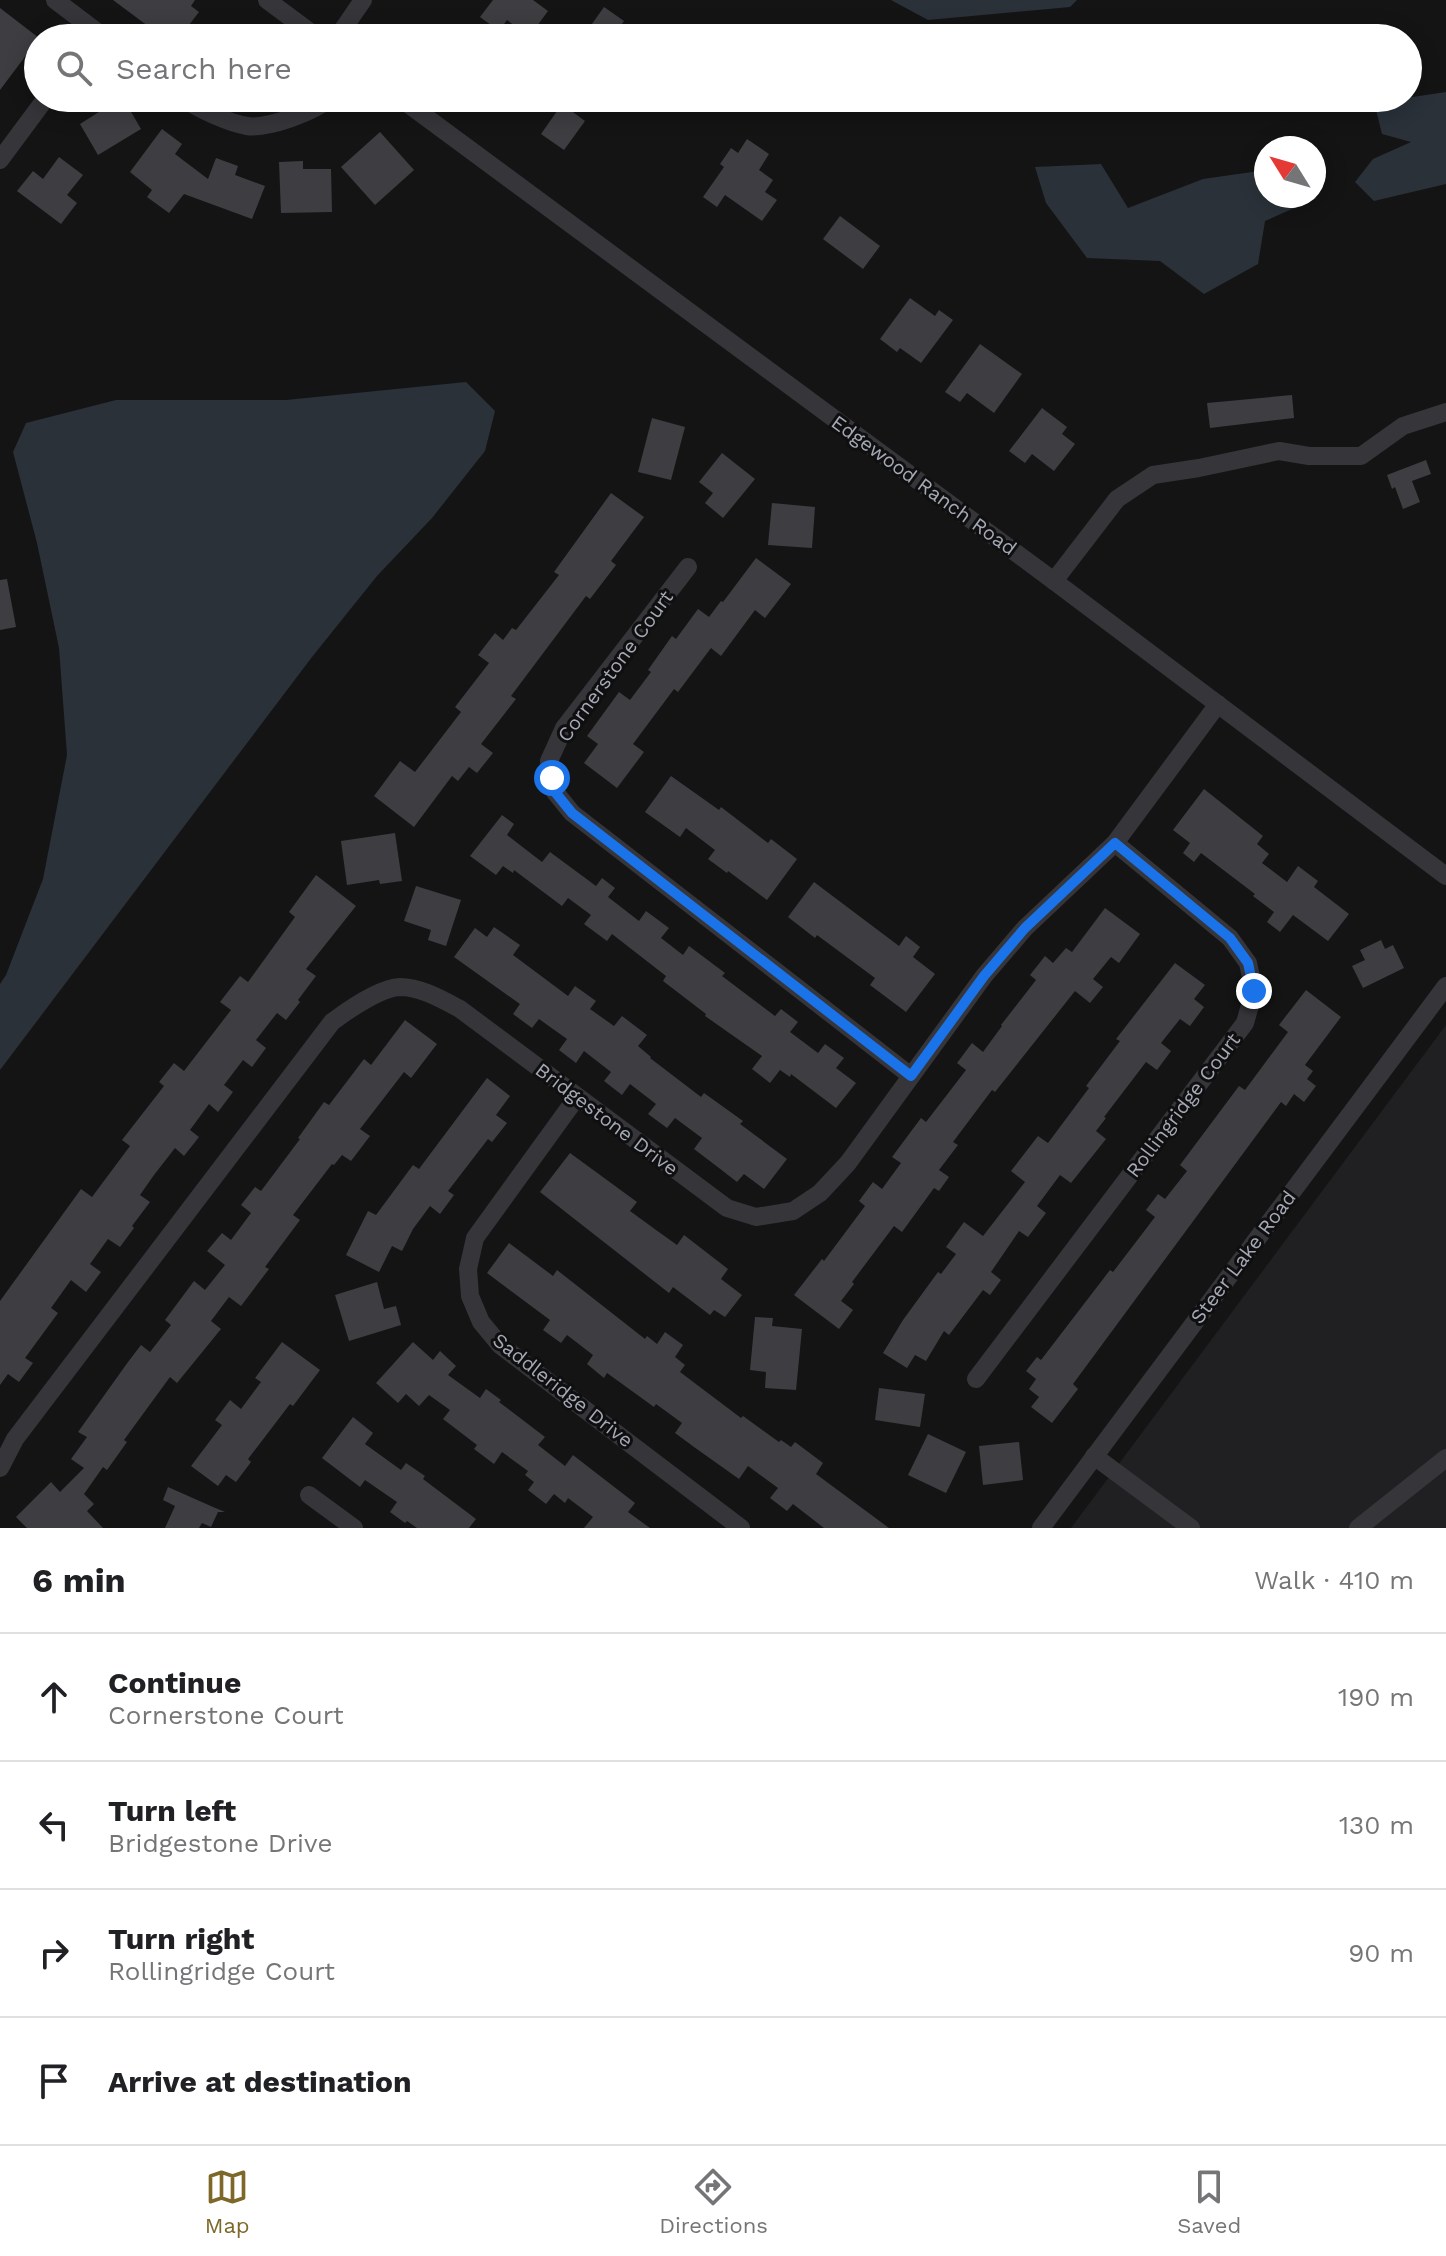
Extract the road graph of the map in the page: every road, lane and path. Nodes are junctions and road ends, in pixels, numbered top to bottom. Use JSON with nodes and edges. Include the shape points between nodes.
{"nodes":[{"id":1,"x":55,"y":0,"type":"edge"},
{"id":2,"x":267,"y":0,"type":"edge"},
{"id":3,"x":363,"y":0,"type":"edge"},
{"id":4,"x":83,"y":24,"type":"edge"},
{"id":5,"x":299,"y":24,"type":"edge"},
{"id":6,"x":347,"y":24,"type":"edge"},
{"id":7,"x":36,"y":112,"type":"edge"},
{"id":8,"x":207,"y":112,"type":"edge"},
{"id":9,"x":306,"y":112,"type":"edge"},
{"id":10,"x":419,"y":112,"type":"edge"},
{"id":11,"x":0,"y":160,"type":"edge"},
{"id":12,"x":1446,"y":412,"type":"edge"},
{"id":13,"x":688,"y":567,"type":"dead end"},
{"id":14,"x":1054,"y":581,"type":"junction"},
{"id":15,"x":1218,"y":704,"type":"junction"},
{"id":16,"x":1115,"y":843,"type":"junction"},
{"id":17,"x":1446,"y":876,"type":"edge"},
{"id":18,"x":1446,"y":986,"type":"edge"},
{"id":19,"x":911,"y":1076,"type":"junction"},
{"id":20,"x":577,"y":1097,"type":"junction"},
{"id":21,"x":976,"y":1379,"type":"dead end"},
{"id":22,"x":1094,"y":1456,"type":"junction"},
{"id":23,"x":1446,"y":1458,"type":"edge"},
{"id":24,"x":0,"y":1468,"type":"edge"},
{"id":25,"x":309,"y":1495,"type":"dead end"},
{"id":26,"x":354,"y":1528,"type":"edge"},
{"id":27,"x":741,"y":1528,"type":"edge"},
{"id":28,"x":1041,"y":1528,"type":"edge"},
{"id":29,"x":1191,"y":1528,"type":"edge"},
{"id":30,"x":1358,"y":1528,"type":"edge"}],
"edges":[{"from":1,"to":4,"type":"street"},
{"from":2,"to":5,"type":"street"},
{"from":3,"to":6,"type":"street"},
{"from":7,"to":11,"type":"street"},
{"from":8,"to":9,"type":"street","via":[[249,127]]},
{"from":10,"to":14,"type":"street","name":"Edgewood Ranch Road"},
{"from":12,"to":14,"type":"street","via":[[1403,426],[1361,456],[1279,451],[1153,475],[1117,499]]},
{"from":13,"to":19,"type":"street","name":"Cornerstone Court","via":[[564,728],[549,761],[555,792],[572,813]]},
{"from":14,"to":15,"type":"street","name":"Edgewood Ranch Road"},
{"from":15,"to":16,"type":"street","name":"Bridgestone Drive"},
{"from":15,"to":17,"type":"street","name":"Edgewood Ranch Road"},
{"from":16,"to":19,"type":"street","name":"Bridgestone Drive","via":[[1025,928]]},
{"from":16,"to":21,"type":"street","name":"Rollingridge Court","via":[[1230,938],[1248,963],[1254,991],[1245,1023]]},
{"from":18,"to":22,"type":"street","name":"Steer Lake Road"},
{"from":19,"to":20,"type":"street","name":"Bridgestone Drive","via":[[820,1193],[793,1211],[756,1217],[727,1208]]},
{"from":20,"to":24,"type":"street","name":"Bridgestone Drive","via":[[433,994],[400,987],[360,1002],[332,1022],[15,1439]]},
{"from":20,"to":27,"type":"street","name":"Saddleridge Drive","via":[[475,1238],[468,1269],[470,1296],[481,1322],[500,1345]]},
{"from":22,"to":28,"type":"street","name":"Steer Lake Road"},
{"from":22,"to":29,"type":"street"},
{"from":23,"to":30,"type":"street"},
{"from":25,"to":26,"type":"street"}]}
